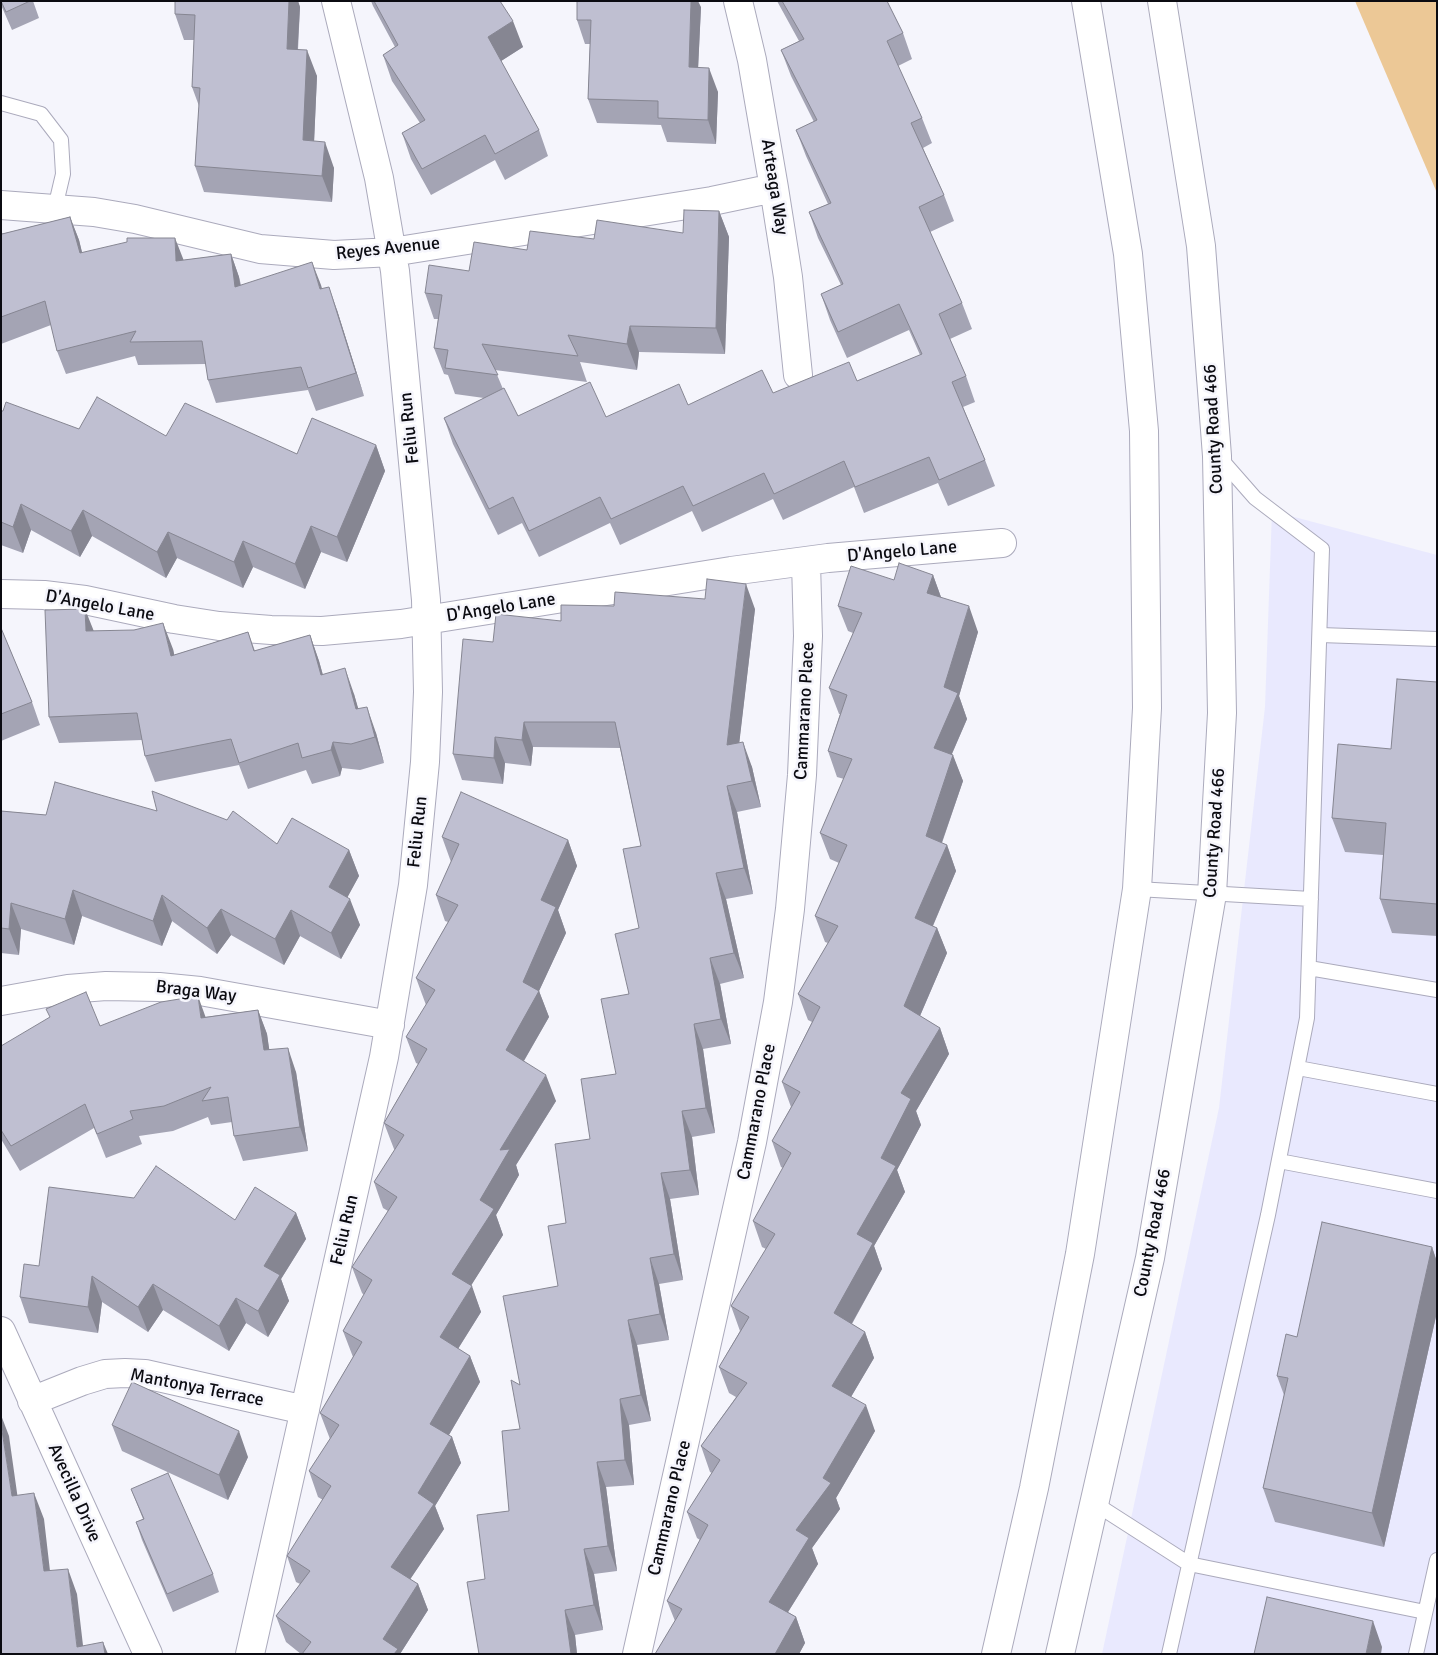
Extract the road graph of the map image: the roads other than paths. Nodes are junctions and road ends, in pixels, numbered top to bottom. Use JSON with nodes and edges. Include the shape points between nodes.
{"nodes":[{"id":1,"x":336,"y":1,"type":"edge"},
{"id":2,"x":738,"y":1,"type":"edge"},
{"id":3,"x":1086,"y":1,"type":"edge"},
{"id":4,"x":1162,"y":1,"type":"edge"},
{"id":5,"x":1,"y":104,"type":"edge"},
{"id":6,"x":774,"y":188,"type":"junction"},
{"id":7,"x":1,"y":205,"type":"edge"},
{"id":8,"x":55,"y":208,"type":"junction"},
{"id":9,"x":392,"y":252,"type":"junction"},
{"id":10,"x":798,"y":375,"type":"dead end"},
{"id":11,"x":1217,"y":456,"type":"junction"},
{"id":12,"x":1002,"y":543,"type":"dead end"},
{"id":13,"x":806,"y":562,"type":"junction"},
{"id":14,"x":1,"y":594,"type":"edge"},
{"id":15,"x":427,"y":619,"type":"junction"},
{"id":16,"x":1320,"y":635,"type":"junction"},
{"id":17,"x":1437,"y":639,"type":"edge"},
{"id":18,"x":1137,"y":889,"type":"junction"},
{"id":19,"x":1212,"y":894,"type":"junction"},
{"id":20,"x":1311,"y":898,"type":"junction"},
{"id":21,"x":1309,"y":968,"type":"junction"},
{"id":22,"x":1437,"y":990,"type":"edge"},
{"id":23,"x":1,"y":1001,"type":"edge"},
{"id":24,"x":390,"y":1024,"type":"junction"},
{"id":25,"x":1298,"y":1068,"type":"junction"},
{"id":26,"x":1437,"y":1094,"type":"edge"},
{"id":27,"x":1279,"y":1161,"type":"junction"},
{"id":28,"x":1437,"y":1191,"type":"edge"},
{"id":29,"x":1,"y":1331,"type":"edge"},
{"id":30,"x":32,"y":1402,"type":"junction"},
{"id":31,"x":305,"y":1410,"type":"junction"},
{"id":32,"x":1094,"y":1504,"type":"junction"},
{"id":33,"x":1437,"y":1560,"type":"edge"},
{"id":34,"x":1189,"y":1564,"type":"junction"},
{"id":35,"x":1425,"y":1612,"type":"junction"},
{"id":36,"x":148,"y":1654,"type":"edge"},
{"id":37,"x":250,"y":1654,"type":"edge"},
{"id":38,"x":637,"y":1654,"type":"edge"},
{"id":39,"x":996,"y":1654,"type":"edge"},
{"id":40,"x":1060,"y":1654,"type":"edge"},
{"id":41,"x":1169,"y":1654,"type":"edge"},
{"id":42,"x":1416,"y":1654,"type":"edge"}],
"edges":[{"from":1,"to":9,"type":"street","name":"Feliu Run","via":[[369,130]]},
{"from":2,"to":6,"type":"street","name":"Arteaga Way","via":[[752,60]]},
{"from":3,"to":18,"type":"street","via":[[1128,254],[1144,431],[1147,708]]},
{"from":4,"to":11,"type":"street","name":"County Road 466","via":[[1201,246]]},
{"from":5,"to":8,"type":"lane","via":[[42,114],[61,140],[63,174]]},
{"from":6,"to":9,"type":"street","name":"Reyes Avenue","via":[[712,201]]},
{"from":6,"to":10,"type":"street","name":"Arteaga Way"},
{"from":7,"to":8,"type":"street","name":"Reyes Avenue"},
{"from":8,"to":9,"type":"street","name":"Reyes Avenue","via":[[135,219],[232,244],[284,253]]},
{"from":9,"to":15,"type":"street","name":"Feliu Run"},
{"from":11,"to":16,"type":"lane","via":[[1255,498],[1322,549]]},
{"from":11,"to":19,"type":"street","name":"County Road 466","via":[[1222,713]]},
{"from":12,"to":13,"type":"street","name":"D'Angelo Lane"},
{"from":13,"to":15,"type":"street","name":"D'Angelo Lane"},
{"from":13,"to":38,"type":"street","name":"Cammarano Place","via":[[808,636],[802,776],[778,1002],[752,1142]]},
{"from":14,"to":15,"type":"street","name":"D'Angelo Lane","via":[[64,597],[198,624],[271,630],[350,629]]},
{"from":15,"to":24,"type":"street","name":"Feliu Run","via":[[428,692],[423,789],[413,885]]},
{"from":16,"to":17,"type":"lane"},
{"from":16,"to":20,"type":"lane"},
{"from":18,"to":19,"type":"lane"},
{"from":18,"to":39,"type":"street","via":[[1080,1254],[1034,1488]]},
{"from":19,"to":20,"type":"lane"},
{"from":19,"to":32,"type":"street","name":"County Road 466","via":[[1150,1258]]},
{"from":20,"to":21,"type":"lane"},
{"from":21,"to":22,"type":"lane"},
{"from":21,"to":25,"type":"lane","via":[[1308,1018]]},
{"from":23,"to":24,"type":"street","name":"Braga Way","via":[[68,989],[152,986],[200,991]]},
{"from":24,"to":31,"type":"street","name":"Feliu Run"},
{"from":25,"to":26,"type":"lane"},
{"from":25,"to":27,"type":"lane"},
{"from":27,"to":28,"type":"lane"},
{"from":27,"to":34,"type":"lane"},
{"from":29,"to":30,"type":"street","name":"Avecilla Drive"},
{"from":30,"to":31,"type":"street","name":"Mantonya Terrace","via":[[96,1376],[134,1373]]},
{"from":30,"to":36,"type":"street","name":"Avecilla Drive"},
{"from":31,"to":37,"type":"street","name":"Feliu Run"},
{"from":32,"to":34,"type":"lane"},
{"from":32,"to":40,"type":"street","name":"County Road 466"},
{"from":33,"to":35,"type":"lane"},
{"from":34,"to":35,"type":"lane"},
{"from":34,"to":41,"type":"lane"},
{"from":35,"to":42,"type":"lane"}]}
